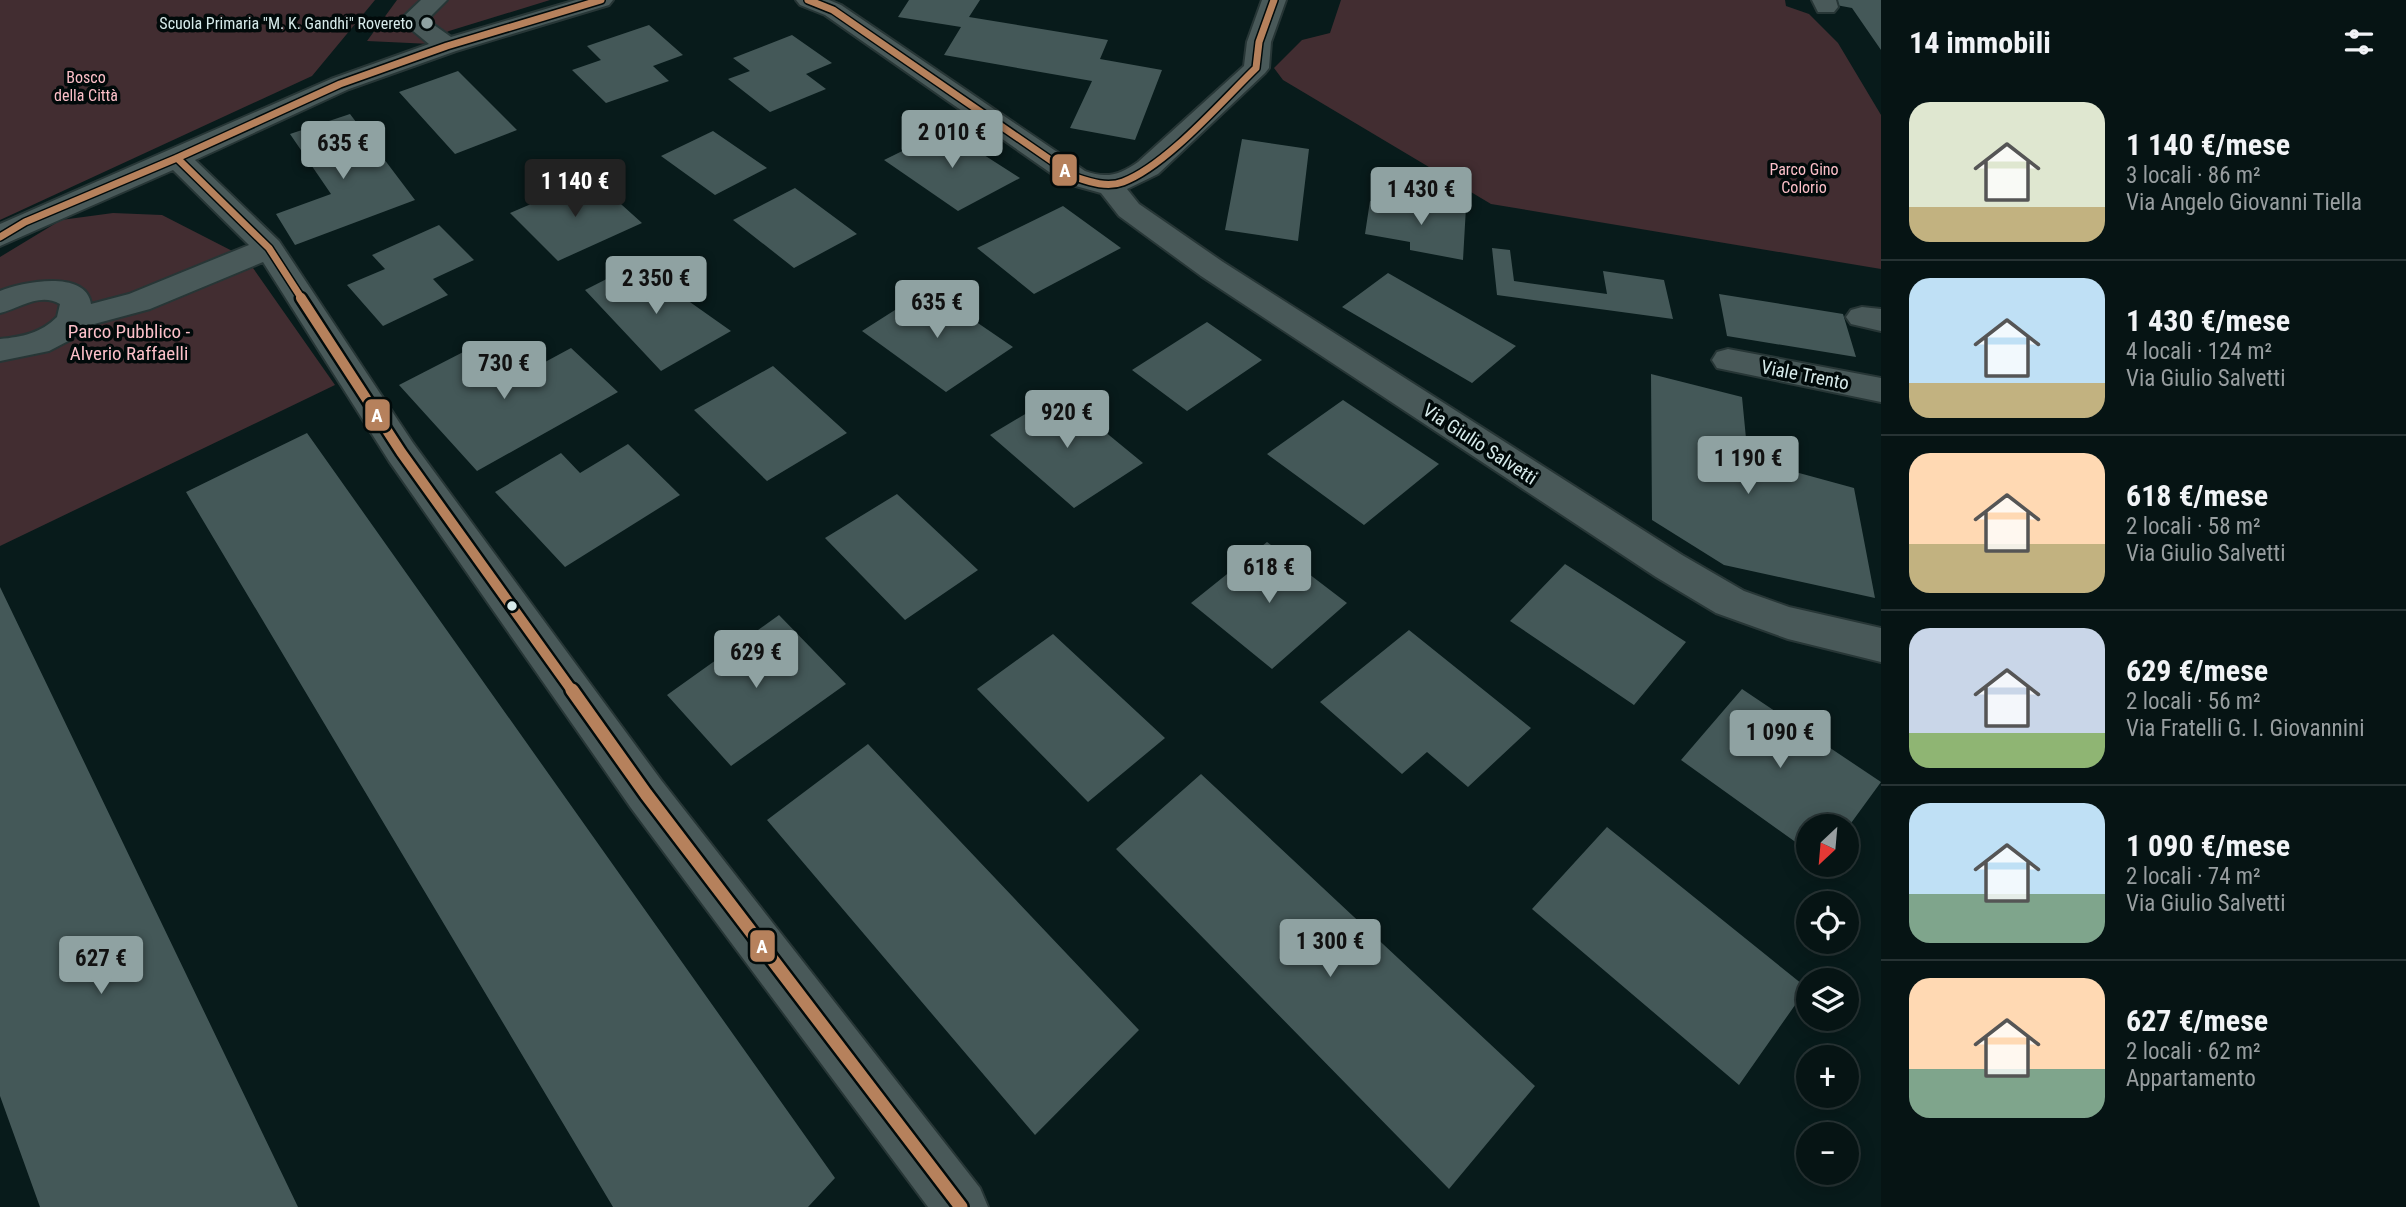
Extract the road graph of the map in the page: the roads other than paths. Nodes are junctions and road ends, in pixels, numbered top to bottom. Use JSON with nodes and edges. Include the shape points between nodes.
{"nodes":[{"id":1,"x":435,"y":0,"type":"edge"},
{"id":2,"x":601,"y":0,"type":"edge"},
{"id":3,"x":808,"y":0,"type":"edge"},
{"id":4,"x":1274,"y":0,"type":"edge"},
{"id":5,"x":830,"y":5,"type":"edge"},
{"id":6,"x":447,"y":46,"type":"junction"},
{"id":7,"x":177,"y":158,"type":"junction"},
{"id":8,"x":1110,"y":186,"type":"junction"},
{"id":9,"x":0,"y":237,"type":"edge"},
{"id":10,"x":269,"y":248,"type":"junction"},
{"id":11,"x":0,"y":303,"type":"edge"},
{"id":12,"x":73,"y":319,"type":"junction"},
{"id":13,"x":8,"y":350,"type":"edge"},
{"id":14,"x":1728,"y":360,"type":"dead end"},
{"id":15,"x":0,"y":378,"type":"edge"},
{"id":16,"x":1881,"y":390,"type":"edge"},
{"id":17,"x":1881,"y":645,"type":"edge"},
{"id":18,"x":961,"y":1207,"type":"edge"}],
"edges":[{"from":1,"to":6,"type":"street","via":[[412,20]]},
{"from":2,"to":6,"type":"street"},
{"from":3,"to":5,"type":"street"},
{"from":4,"to":8,"type":"street","via":[[1259,42],[1256,68],[1134,178]]},
{"from":5,"to":8,"type":"street","via":[[1063,169],[1085,182]]},
{"from":6,"to":7,"type":"street","via":[[340,84]]},
{"from":7,"to":9,"type":"street","via":[[25,222]]},
{"from":7,"to":10,"type":"street"},
{"from":8,"to":17,"type":"street","name":"Via Giulio Salvetti","via":[[1129,211],[1212,269],[1669,566],[1730,602],[1788,623]]},
{"from":10,"to":12,"type":"street","via":[[139,302]]},
{"from":10,"to":18,"type":"street","via":[[401,452],[630,772]]},
{"from":11,"to":12,"type":"street","via":[[37,290],[65,292],[76,300]]},
{"from":12,"to":13,"type":"street","via":[[44,341]]},
{"from":13,"to":15,"type":"street"},
{"from":14,"to":16,"type":"street","name":"Viale Trento"}]}
